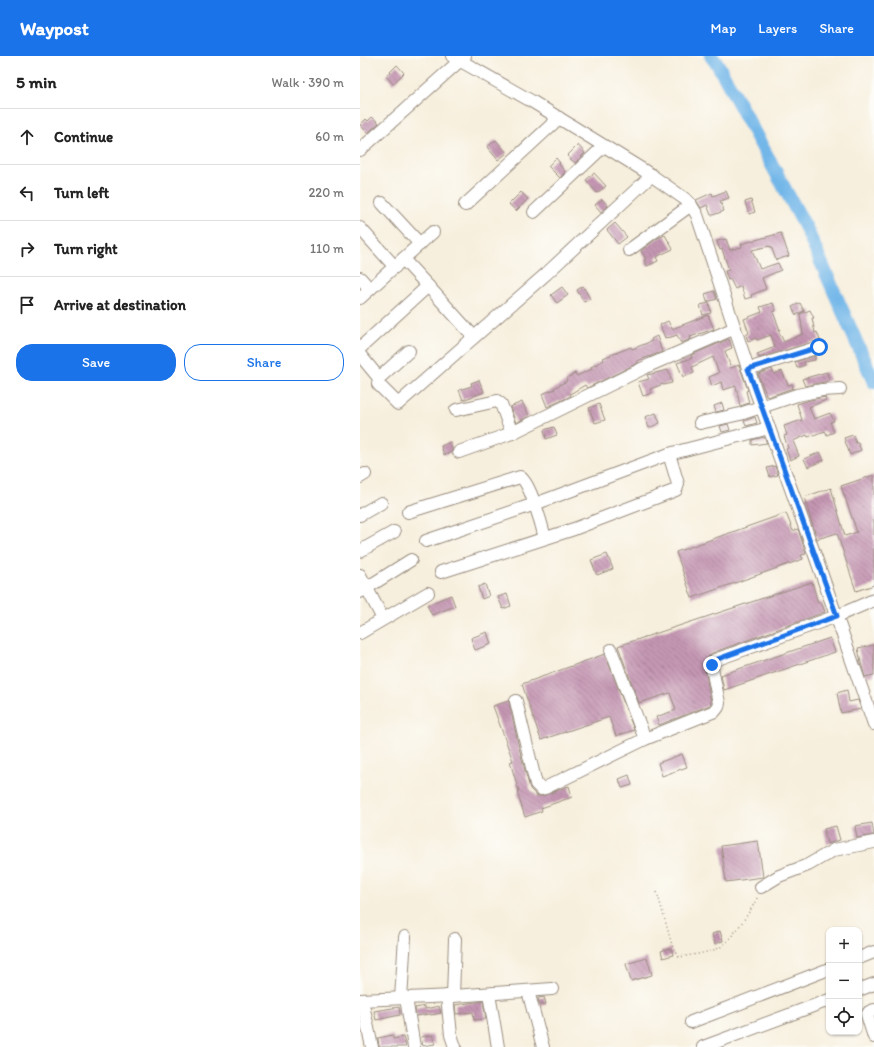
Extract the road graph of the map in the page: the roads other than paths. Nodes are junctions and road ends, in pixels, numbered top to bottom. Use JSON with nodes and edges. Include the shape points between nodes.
{"nodes":[{"id":1,"x":459,"y":58,"type":"edge"},
{"id":2,"x":559,"y":118,"type":"junction"},
{"id":3,"x":604,"y":146,"type":"junction"},
{"id":4,"x":360,"y":150,"type":"edge"},
{"id":5,"x":652,"y":176,"type":"junction"},
{"id":6,"x":382,"y":203,"type":"dead end"},
{"id":7,"x":691,"y":205,"type":"junction"},
{"id":8,"x":465,"y":206,"type":"dead end"},
{"id":9,"x":534,"y":212,"type":"dead end"},
{"id":10,"x":360,"y":228,"type":"edge"},
{"id":11,"x":434,"y":232,"type":"dead end"},
{"id":12,"x":420,"y":244,"type":"junction"},
{"id":13,"x":629,"y":250,"type":"dead end"},
{"id":14,"x":399,"y":263,"type":"junction"},
{"id":15,"x":360,"y":278,"type":"edge"},
{"id":16,"x":428,"y":286,"type":"junction"},
{"id":17,"x":370,"y":289,"type":"junction"},
{"id":18,"x":360,"y":298,"type":"edge"},
{"id":19,"x":735,"y":328,"type":"junction"},
{"id":20,"x":474,"y":337,"type":"junction"},
{"id":21,"x":819,"y":347,"type":"dead end"},
{"id":22,"x":360,"y":348,"type":"edge"},
{"id":23,"x":410,"y":351,"type":"dead end"},
{"id":24,"x":360,"y":355,"type":"edge"},
{"id":25,"x":748,"y":369,"type":"junction"},
{"id":26,"x":380,"y":378,"type":"junction"},
{"id":27,"x":840,"y":389,"type":"dead end"},
{"id":28,"x":761,"y":407,"type":"junction"},
{"id":29,"x":456,"y":410,"type":"dead end"},
{"id":30,"x":700,"y":423,"type":"dead end"},
{"id":31,"x":769,"y":428,"type":"junction"},
{"id":32,"x":512,"y":433,"type":"junction"},
{"id":33,"x":459,"y":452,"type":"dead end"},
{"id":34,"x":669,"y":454,"type":"junction"},
{"id":35,"x":381,"y":503,"type":"dead end"},
{"id":36,"x":535,"y":504,"type":"junction"},
{"id":37,"x":408,"y":512,"type":"dead end"},
{"id":38,"x":360,"y":515,"type":"edge"},
{"id":39,"x":394,"y":532,"type":"dead end"},
{"id":40,"x":545,"y":538,"type":"junction"},
{"id":41,"x":426,"y":542,"type":"dead end"},
{"id":42,"x":360,"y":551,"type":"edge"},
{"id":43,"x":412,"y":560,"type":"dead end"},
{"id":44,"x":441,"y":572,"type":"dead end"},
{"id":45,"x":360,"y":575,"type":"edge"},
{"id":46,"x":364,"y":590,"type":"edge"},
{"id":47,"x":428,"y":593,"type":"dead end"},
{"id":48,"x":874,"y":600,"type":"edge"},
{"id":49,"x":837,"y":616,"type":"junction"},
{"id":50,"x":383,"y":619,"type":"junction"},
{"id":51,"x":360,"y":633,"type":"edge"},
{"id":52,"x":611,"y":650,"type":"dead end"},
{"id":53,"x":516,"y":701,"type":"dead end"},
{"id":54,"x":874,"y":721,"type":"edge"},
{"id":55,"x":645,"y":739,"type":"junction"},
{"id":56,"x":874,"y":842,"type":"edge"},
{"id":57,"x":761,"y":887,"type":"road end"},
{"id":58,"x":406,"y":937,"type":"dead end"},
{"id":59,"x":455,"y":939,"type":"dead end"},
{"id":60,"x":874,"y":952,"type":"edge"},
{"id":61,"x":862,"y":957,"type":"edge"},
{"id":62,"x":826,"y":970,"type":"edge"},
{"id":63,"x":874,"y":984,"type":"edge"},
{"id":64,"x":552,"y":989,"type":"dead end"},
{"id":65,"x":862,"y":989,"type":"edge"},
{"id":66,"x":528,"y":991,"type":"junction"},
{"id":67,"x":489,"y":994,"type":"junction"},
{"id":68,"x":450,"y":996,"type":"junction"},
{"id":69,"x":404,"y":998,"type":"junction"},
{"id":70,"x":361,"y":1000,"type":"edge"},
{"id":71,"x":826,"y":1001,"type":"edge"},
{"id":72,"x":874,"y":1010,"type":"edge"},
{"id":73,"x":691,"y":1022,"type":"dead end"},
{"id":74,"x":874,"y":1037,"type":"edge"},
{"id":75,"x":372,"y":1047,"type":"edge"},
{"id":76,"x":414,"y":1047,"type":"edge"},
{"id":77,"x":455,"y":1047,"type":"edge"},
{"id":78,"x":498,"y":1047,"type":"edge"},
{"id":79,"x":544,"y":1047,"type":"edge"},
{"id":80,"x":702,"y":1047,"type":"edge"}],
"edges":[{"from":1,"to":2,"type":"street"},
{"from":1,"to":4,"type":"street"},
{"from":2,"to":3,"type":"street"},
{"from":2,"to":8,"type":"street"},
{"from":3,"to":5,"type":"street"},
{"from":3,"to":9,"type":"street"},
{"from":5,"to":7,"type":"street","via":[[685,198]]},
{"from":5,"to":20,"type":"street"},
{"from":6,"to":12,"type":"street"},
{"from":7,"to":13,"type":"street"},
{"from":7,"to":19,"type":"street","via":[[697,215]]},
{"from":10,"to":14,"type":"street"},
{"from":11,"to":12,"type":"street"},
{"from":12,"to":14,"type":"street"},
{"from":14,"to":16,"type":"street"},
{"from":14,"to":17,"type":"street"},
{"from":15,"to":17,"type":"street"},
{"from":16,"to":20,"type":"street"},
{"from":16,"to":22,"type":"street"},
{"from":17,"to":18,"type":"street"},
{"from":19,"to":25,"type":"street"},
{"from":19,"to":32,"type":"street","via":[[650,365]]},
{"from":20,"to":26,"type":"street","via":[[399,404],[378,384]]},
{"from":21,"to":25,"type":"street"},
{"from":23,"to":26,"type":"street"},
{"from":24,"to":26,"type":"street"},
{"from":25,"to":28,"type":"street"},
{"from":27,"to":28,"type":"street","via":[[797,394]]},
{"from":28,"to":30,"type":"street"},
{"from":28,"to":31,"type":"street"},
{"from":29,"to":32,"type":"street","via":[[497,401],[501,404]]},
{"from":31,"to":34,"type":"street"},
{"from":31,"to":49,"type":"street"},
{"from":32,"to":33,"type":"street"},
{"from":34,"to":36,"type":"street"},
{"from":34,"to":40,"type":"street","via":[[678,484],[676,490]]},
{"from":35,"to":38,"type":"street"},
{"from":36,"to":37,"type":"street","via":[[525,481],[517,477]]},
{"from":36,"to":40,"type":"street"},
{"from":36,"to":41,"type":"street"},
{"from":39,"to":42,"type":"street"},
{"from":40,"to":44,"type":"street"},
{"from":43,"to":46,"type":"street"},
{"from":45,"to":46,"type":"street"},
{"from":46,"to":50,"type":"street"},
{"from":47,"to":50,"type":"street"},
{"from":48,"to":49,"type":"street"},
{"from":49,"to":54,"type":"street"},
{"from":49,"to":55,"type":"street","via":[[715,660],[712,665],[719,703],[715,711]]},
{"from":50,"to":51,"type":"street"},
{"from":52,"to":55,"type":"street"},
{"from":53,"to":55,"type":"street","via":[[536,784],[541,789]]},
{"from":56,"to":57,"type":"street","via":[[834,850]]},
{"from":58,"to":69,"type":"street"},
{"from":59,"to":68,"type":"street"},
{"from":60,"to":61,"type":"street"},
{"from":62,"to":73,"type":"street"},
{"from":63,"to":65,"type":"street"},
{"from":64,"to":66,"type":"street"},
{"from":66,"to":67,"type":"street"},
{"from":66,"to":79,"type":"street"},
{"from":67,"to":68,"type":"street"},
{"from":67,"to":78,"type":"street"},
{"from":68,"to":69,"type":"street"},
{"from":68,"to":77,"type":"street","via":[[451,1035]]},
{"from":69,"to":70,"type":"street"},
{"from":69,"to":76,"type":"street"},
{"from":70,"to":75,"type":"street"},
{"from":71,"to":80,"type":"street"},
{"from":72,"to":74,"type":"street","via":[[867,1015]]}]}
